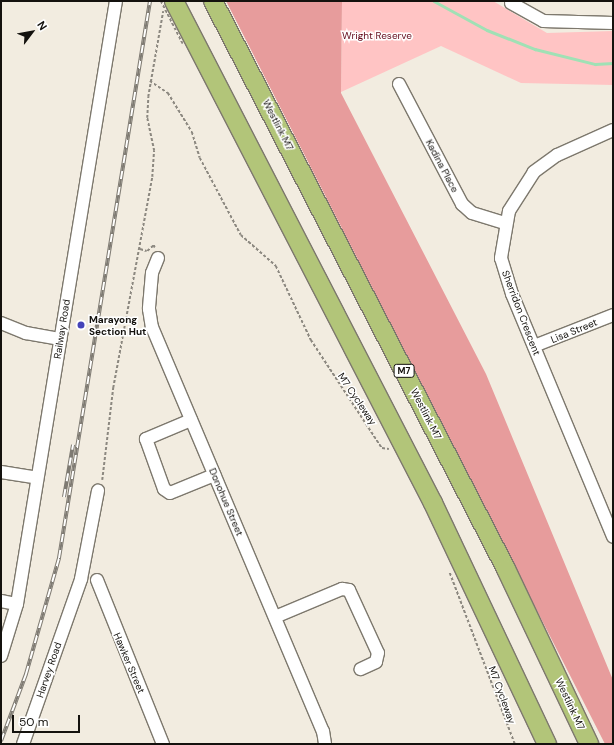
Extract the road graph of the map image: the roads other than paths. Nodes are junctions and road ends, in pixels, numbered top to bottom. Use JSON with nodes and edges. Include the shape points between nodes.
{"nodes":[{"id":1,"x":116,"y":1,"type":"edge"},
{"id":2,"x":174,"y":1,"type":"edge"},
{"id":3,"x":214,"y":1,"type":"edge"},
{"id":4,"x":511,"y":3,"type":"dead end"},
{"id":5,"x":613,"y":23,"type":"edge"},
{"id":6,"x":399,"y":84,"type":"dead end"},
{"id":7,"x":613,"y":130,"type":"edge"},
{"id":8,"x":505,"y":223,"type":"junction"},
{"id":9,"x":158,"y":258,"type":"dead end"},
{"id":10,"x":613,"y":315,"type":"edge"},
{"id":11,"x":1,"y":323,"type":"edge"},
{"id":12,"x":60,"y":338,"type":"junction"},
{"id":13,"x":534,"y":346,"type":"junction"},
{"id":14,"x":191,"y":420,"type":"junction"},
{"id":15,"x":1,"y":472,"type":"edge"},
{"id":16,"x":214,"y":475,"type":"junction"},
{"id":17,"x":37,"y":478,"type":"junction"},
{"id":18,"x":100,"y":487,"type":"road end"},
{"id":19,"x":613,"y":537,"type":"edge"},
{"id":20,"x":96,"y":580,"type":"dead end"},
{"id":21,"x":1,"y":601,"type":"edge"},
{"id":22,"x":17,"y":604,"type":"junction"},
{"id":23,"x":275,"y":617,"type":"junction"},
{"id":24,"x":1,"y":656,"type":"edge"},
{"id":25,"x":361,"y":669,"type":"dead end"},
{"id":26,"x":23,"y":744,"type":"edge"},
{"id":27,"x":163,"y":744,"type":"edge"},
{"id":28,"x":325,"y":744,"type":"edge"},
{"id":29,"x":547,"y":744,"type":"edge"},
{"id":30,"x":589,"y":744,"type":"edge"}],
"edges":[{"from":1,"to":12,"type":"street","name":"Railway Road"},
{"from":2,"to":29,"type":"highway","via":[[433,503]]},
{"from":3,"to":30,"type":"highway","name":"Westlink M7","number":"M7","via":[[506,569]]},
{"from":4,"to":5,"type":"street","via":[[543,21]]},
{"from":6,"to":8,"type":"street","name":"Kadina Place","via":[[462,204],[472,213]]},
{"from":7,"to":8,"type":"street","name":"Sherridon Crescent","via":[[545,162],[524,183]]},
{"from":8,"to":13,"type":"street","name":"Sherridon Crescent","via":[[501,258]]},
{"from":9,"to":14,"type":"street","name":"Donohue Street","via":[[152,273],[149,302],[152,327]]},
{"from":10,"to":13,"type":"street","name":"Lisa Street"},
{"from":11,"to":12,"type":"street","via":[[26,333]]},
{"from":12,"to":17,"type":"street","name":"Railway Road"},
{"from":13,"to":19,"type":"street","name":"Sherridon Crescent"},
{"from":14,"to":16,"type":"street","name":"Donohue Street"},
{"from":14,"to":16,"type":"street","via":[[146,439],[164,490],[172,492]]},
{"from":15,"to":17,"type":"street"},
{"from":16,"to":23,"type":"street","name":"Donohue Street"},
{"from":17,"to":22,"type":"street","name":"Railway Road"},
{"from":18,"to":26,"type":"street","name":"Harvey Road","via":[[81,579]]},
{"from":20,"to":27,"type":"street","name":"Hawker Street"},
{"from":21,"to":22,"type":"street"},
{"from":22,"to":24,"type":"street","name":"Railway Road"},
{"from":23,"to":25,"type":"street","via":[[342,590],[349,590],[378,653],[376,662]]},
{"from":23,"to":28,"type":"street","name":"Donohue Street","via":[[323,731]]}]}
